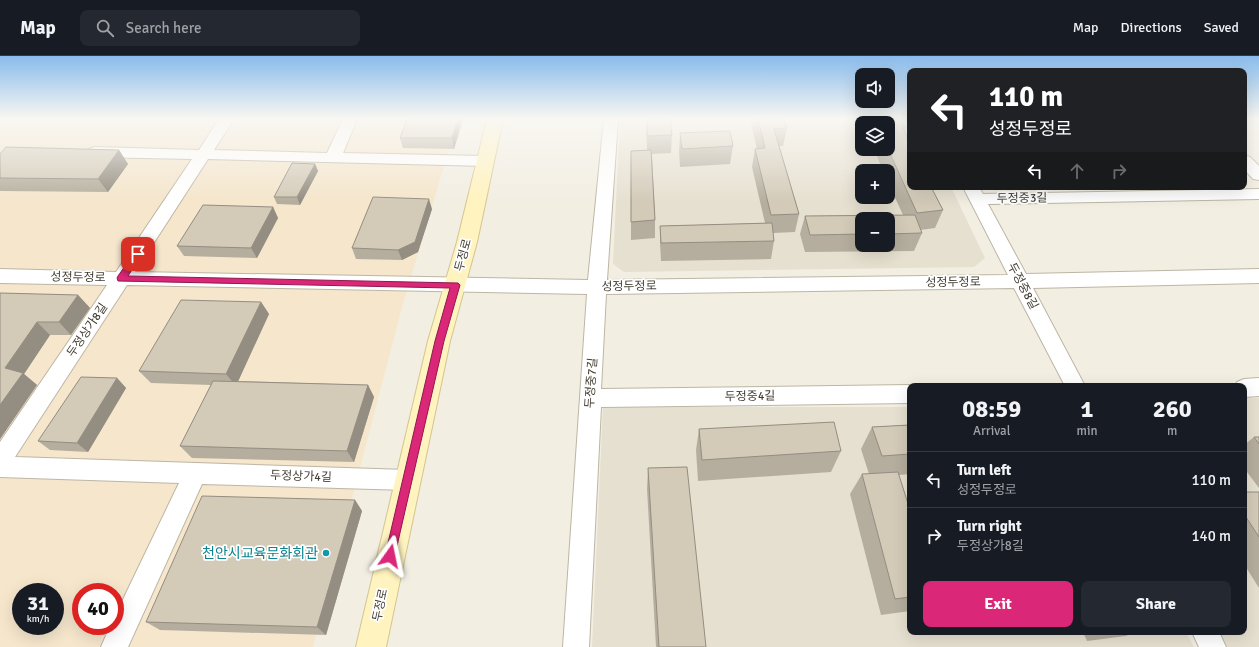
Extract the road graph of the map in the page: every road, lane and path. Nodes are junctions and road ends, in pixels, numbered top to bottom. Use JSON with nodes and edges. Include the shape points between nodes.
{"nodes":[{"id":1,"x":209,"y":147,"type":"edge"},
{"id":2,"x":338,"y":147,"type":"edge"},
{"id":3,"x":489,"y":147,"type":"edge"},
{"id":4,"x":609,"y":147,"type":"edge"},
{"id":5,"x":78,"y":152,"type":"edge"},
{"id":6,"x":203,"y":155,"type":"junction"},
{"id":7,"x":333,"y":157,"type":"junction"},
{"id":8,"x":486,"y":161,"type":"junction"},
{"id":9,"x":1247,"y":163,"type":"edge"},
{"id":10,"x":1259,"y":175,"type":"edge"},
{"id":11,"x":1077,"y":192,"type":"edge"},
{"id":12,"x":974,"y":193,"type":"edge"},
{"id":13,"x":1259,"y":194,"type":"edge"},
{"id":14,"x":0,"y":276,"type":"edge"},
{"id":15,"x":1259,"y":276,"type":"edge"},
{"id":16,"x":121,"y":278,"type":"junction"},
{"id":17,"x":1020,"y":281,"type":"junction"},
{"id":18,"x":456,"y":285,"type":"junction"},
{"id":19,"x":597,"y":287,"type":"junction"},
{"id":20,"x":1073,"y":383,"type":"edge"},
{"id":21,"x":1259,"y":387,"type":"edge"},
{"id":22,"x":1247,"y":388,"type":"edge"},
{"id":23,"x":907,"y":394,"type":"edge"},
{"id":24,"x":590,"y":398,"type":"junction"},
{"id":25,"x":0,"y":461,"type":"edge"},
{"id":26,"x":0,"y":467,"type":"edge"},
{"id":27,"x":195,"y":473,"type":"junction"},
{"id":28,"x":407,"y":480,"type":"junction"},
{"id":29,"x":1207,"y":635,"type":"edge"},
{"id":30,"x":114,"y":647,"type":"edge"},
{"id":31,"x":371,"y":647,"type":"edge"},
{"id":32,"x":576,"y":647,"type":"edge"},
{"id":33,"x":1213,"y":647,"type":"edge"}],
"edges":[{"from":1,"to":6,"type":"street","name":"두정상가8길"},
{"from":2,"to":7,"type":"street"},
{"from":3,"to":8,"type":"street","name":"두정로"},
{"from":4,"to":19,"type":"street","name":"두정중7길"},
{"from":5,"to":6,"type":"street"},
{"from":6,"to":7,"type":"street"},
{"from":6,"to":16,"type":"street","name":"두정상가8길"},
{"from":7,"to":8,"type":"street"},
{"from":8,"to":18,"type":"street","name":"두정로"},
{"from":9,"to":10,"type":"street"},
{"from":11,"to":12,"type":"street","name":"두정중3길"},
{"from":11,"to":13,"type":"street","name":"두정중3길"},
{"from":12,"to":17,"type":"street","name":"두정중8길"},
{"from":14,"to":16,"type":"street","name":"성정두정로"},
{"from":15,"to":17,"type":"street","name":"성정두정로"},
{"from":16,"to":18,"type":"street","name":"성정두정로"},
{"from":16,"to":25,"type":"street","name":"두정상가8길"},
{"from":17,"to":19,"type":"street","name":"성정두정로"},
{"from":17,"to":20,"type":"street","name":"두정중8길"},
{"from":18,"to":19,"type":"street","name":"성정두정로"},
{"from":18,"to":28,"type":"street","name":"두정로","via":[[439,341]]},
{"from":19,"to":24,"type":"street","name":"두정중7길"},
{"from":21,"to":22,"type":"street"},
{"from":23,"to":24,"type":"street","name":"두정중4길"},
{"from":24,"to":32,"type":"street","name":"두정중7길"},
{"from":26,"to":27,"type":"street","name":"두정상가4길"},
{"from":27,"to":28,"type":"street","name":"두정상가4길"},
{"from":27,"to":30,"type":"street"},
{"from":28,"to":31,"type":"street","name":"두정로"},
{"from":29,"to":33,"type":"street"}]}
